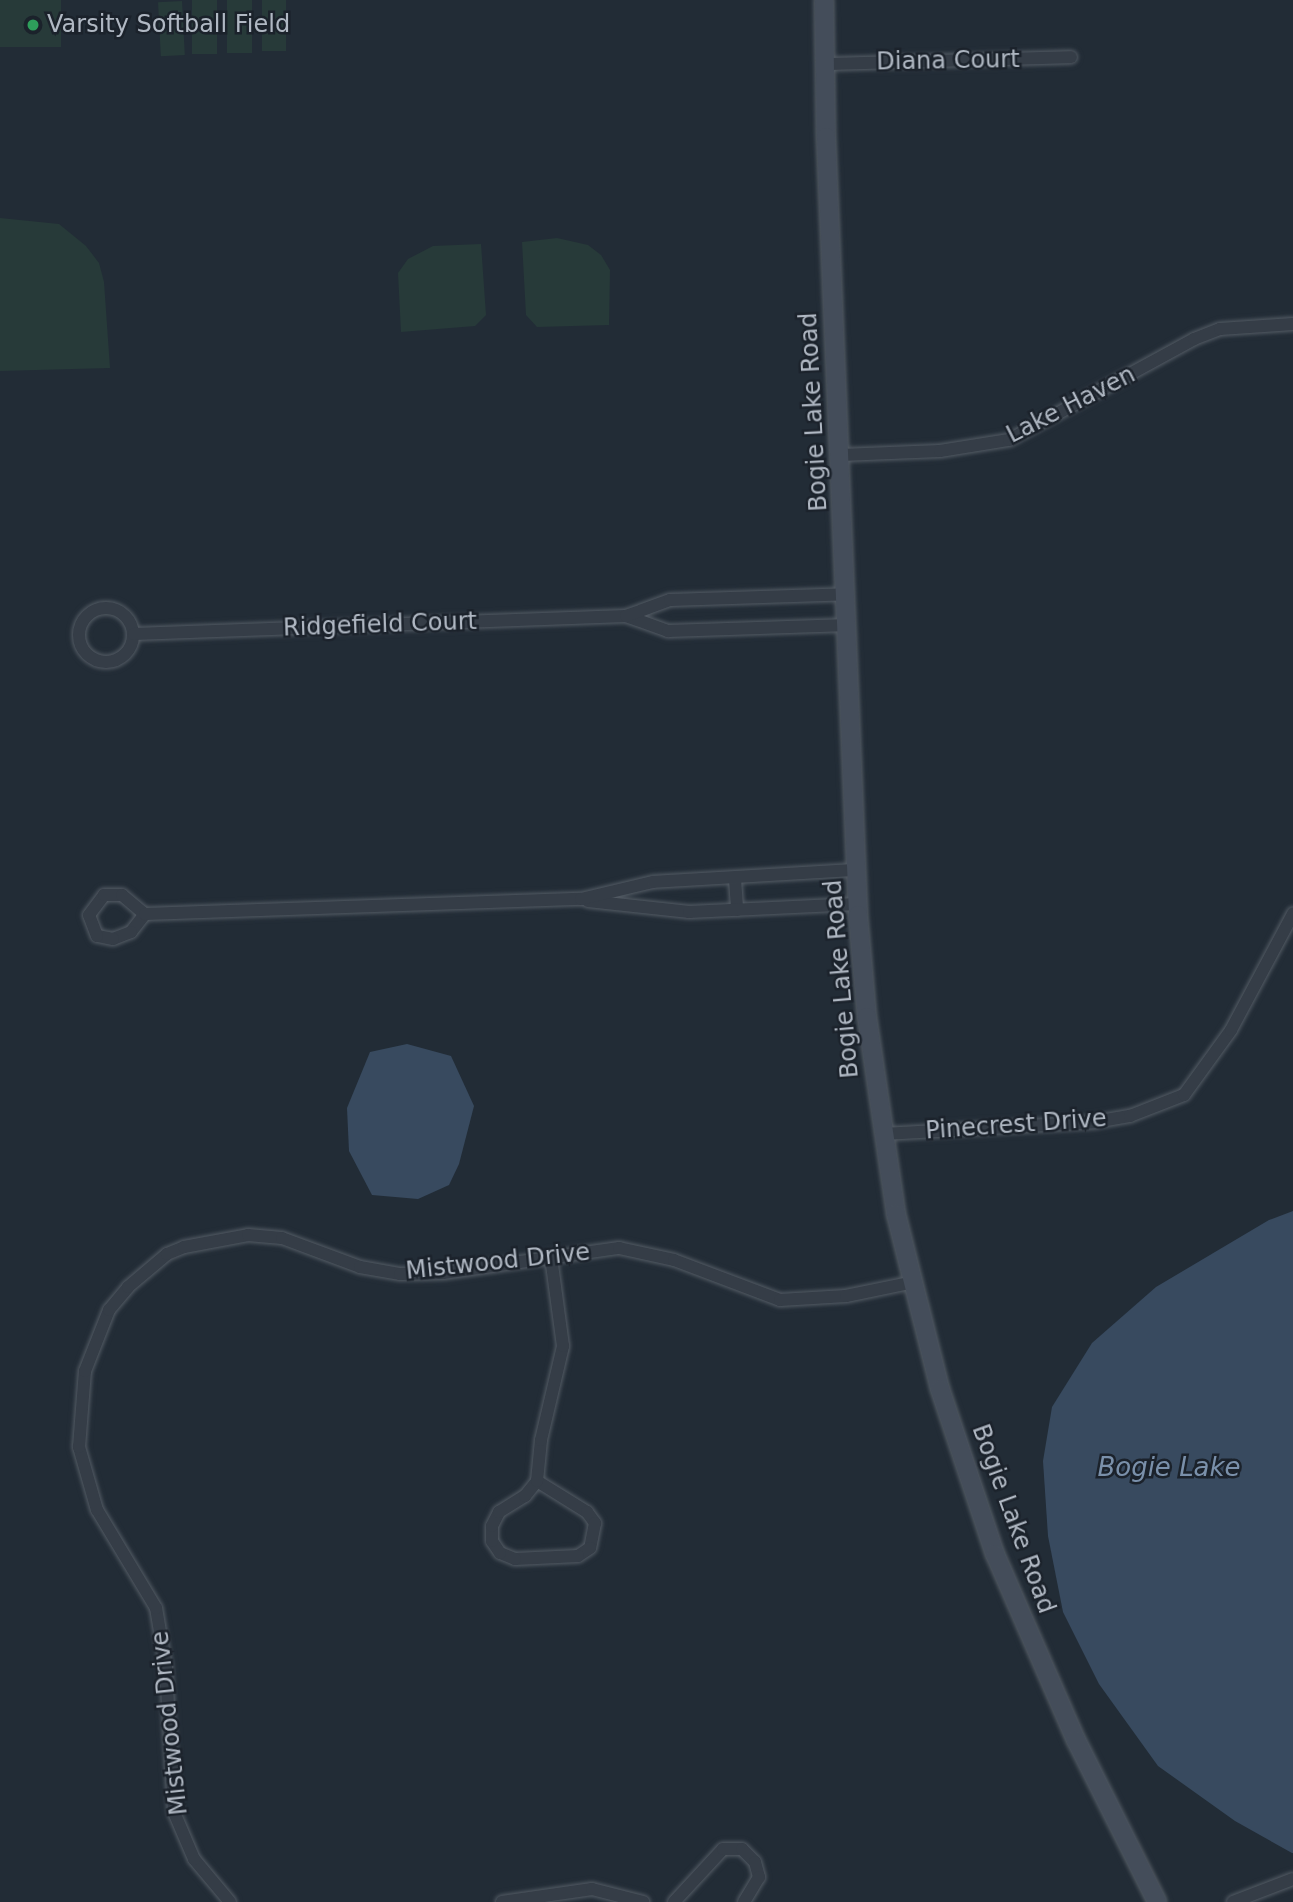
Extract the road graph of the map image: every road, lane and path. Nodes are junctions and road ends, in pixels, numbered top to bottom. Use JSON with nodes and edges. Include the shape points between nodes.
{"nodes":[{"id":1,"x":824,"y":0,"type":"edge"},
{"id":2,"x":1071,"y":57,"type":"dead end"},
{"id":3,"x":826,"y":64,"type":"junction"},
{"id":4,"x":1293,"y":324,"type":"edge"},
{"id":5,"x":841,"y":455,"type":"junction"},
{"id":6,"x":847,"y":594,"type":"junction"},
{"id":7,"x":626,"y":616,"type":"junction"},
{"id":8,"x":849,"y":625,"type":"junction"},
{"id":9,"x":134,"y":634,"type":"junction"},
{"id":10,"x":856,"y":870,"type":"junction"},
{"id":11,"x":735,"y":878,"type":"junction"},
{"id":12,"x":581,"y":899,"type":"junction"},
{"id":13,"x":857,"y":904,"type":"junction"},
{"id":14,"x":737,"y":910,"type":"junction"},
{"id":15,"x":145,"y":914,"type":"junction"},
{"id":16,"x":1293,"y":914,"type":"edge"},
{"id":17,"x":883,"y":1134,"type":"junction"},
{"id":18,"x":551,"y":1257,"type":"junction"},
{"id":19,"x":914,"y":1282,"type":"junction"},
{"id":20,"x":537,"y":1481,"type":"junction"},
{"id":21,"x":1293,"y":1879,"type":"edge"},
{"id":22,"x":230,"y":1902,"type":"edge"},
{"id":23,"x":502,"y":1902,"type":"edge"},
{"id":24,"x":643,"y":1902,"type":"edge"},
{"id":25,"x":674,"y":1902,"type":"edge"},
{"id":26,"x":744,"y":1902,"type":"edge"},
{"id":27,"x":1157,"y":1902,"type":"edge"},
{"id":28,"x":1233,"y":1902,"type":"edge"}],
"edges":[{"from":1,"to":3,"type":"main road","name":"Bogie Lake Road"},
{"from":2,"to":3,"type":"street","name":"Diana Court"},
{"from":3,"to":5,"type":"main road","name":"Bogie Lake Road"},
{"from":4,"to":5,"type":"street","name":"Lake Haven","via":[[1220,329],[1194,339],[1009,440],[940,451]]},
{"from":5,"to":6,"type":"main road","name":"Bogie Lake Road"},
{"from":6,"to":7,"type":"street","name":"Ridgefield Court","via":[[670,600]]},
{"from":6,"to":8,"type":"main road","name":"Bogie Lake Road"},
{"from":7,"to":8,"type":"street","name":"Ridgefield Court","via":[[668,631]]},
{"from":7,"to":9,"type":"street","name":"Ridgefield Court"},
{"from":8,"to":10,"type":"main road","name":"Bogie Lake Road"},
{"from":9,"to":9,"type":"street","via":[[124,616],[108,609],[91,613],[79,634],[83,650],[105,662],[122,656]]},
{"from":10,"to":11,"type":"street"},
{"from":10,"to":13,"type":"main road","name":"Bogie Lake Road"},
{"from":11,"to":12,"type":"street","via":[[653,882]]},
{"from":11,"to":14,"type":"street"},
{"from":12,"to":14,"type":"street","via":[[650,911]]},
{"from":12,"to":15,"type":"street"},
{"from":13,"to":14,"type":"street"},
{"from":13,"to":17,"type":"main road","name":"Bogie Lake Road"},
{"from":15,"to":15,"type":"street","via":[[122,895],[104,895],[89,915],[97,936],[113,939],[131,932]]},
{"from":16,"to":17,"type":"street","name":"Pinecrest Drive","via":[[1231,1030],[1184,1095],[1130,1116],[1095,1122]]},
{"from":17,"to":19,"type":"main road","name":"Bogie Lake Road","via":[[896,1214]]},
{"from":18,"to":19,"type":"street","name":"Mistwood Drive","via":[[619,1248],[642,1251],[780,1300],[846,1296]]},
{"from":18,"to":20,"type":"street","via":[[564,1346],[541,1440]]},
{"from":18,"to":22,"type":"street","name":"Mistwood Drive","via":[[443,1273],[400,1274],[360,1267],[282,1238],[220,1237],[167,1254],[110,1310],[85,1371],[80,1397],[79,1447],[85,1483],[156,1608],[166,1667],[174,1812],[194,1859]]},
{"from":19,"to":27,"type":"main road","name":"Bogie Lake Road","via":[[940,1389],[995,1554],[1076,1740]]},
{"from":20,"to":20,"type":"street","via":[[525,1496],[499,1512],[492,1526],[492,1541],[500,1553],[515,1559],[578,1556],[590,1548],[595,1523],[587,1512]]},
{"from":21,"to":28,"type":"street"},
{"from":23,"to":24,"type":"street","via":[[563,1889],[592,1889]]},
{"from":25,"to":26,"type":"street","via":[[723,1849],[742,1849],[755,1862],[759,1877]]}]}
